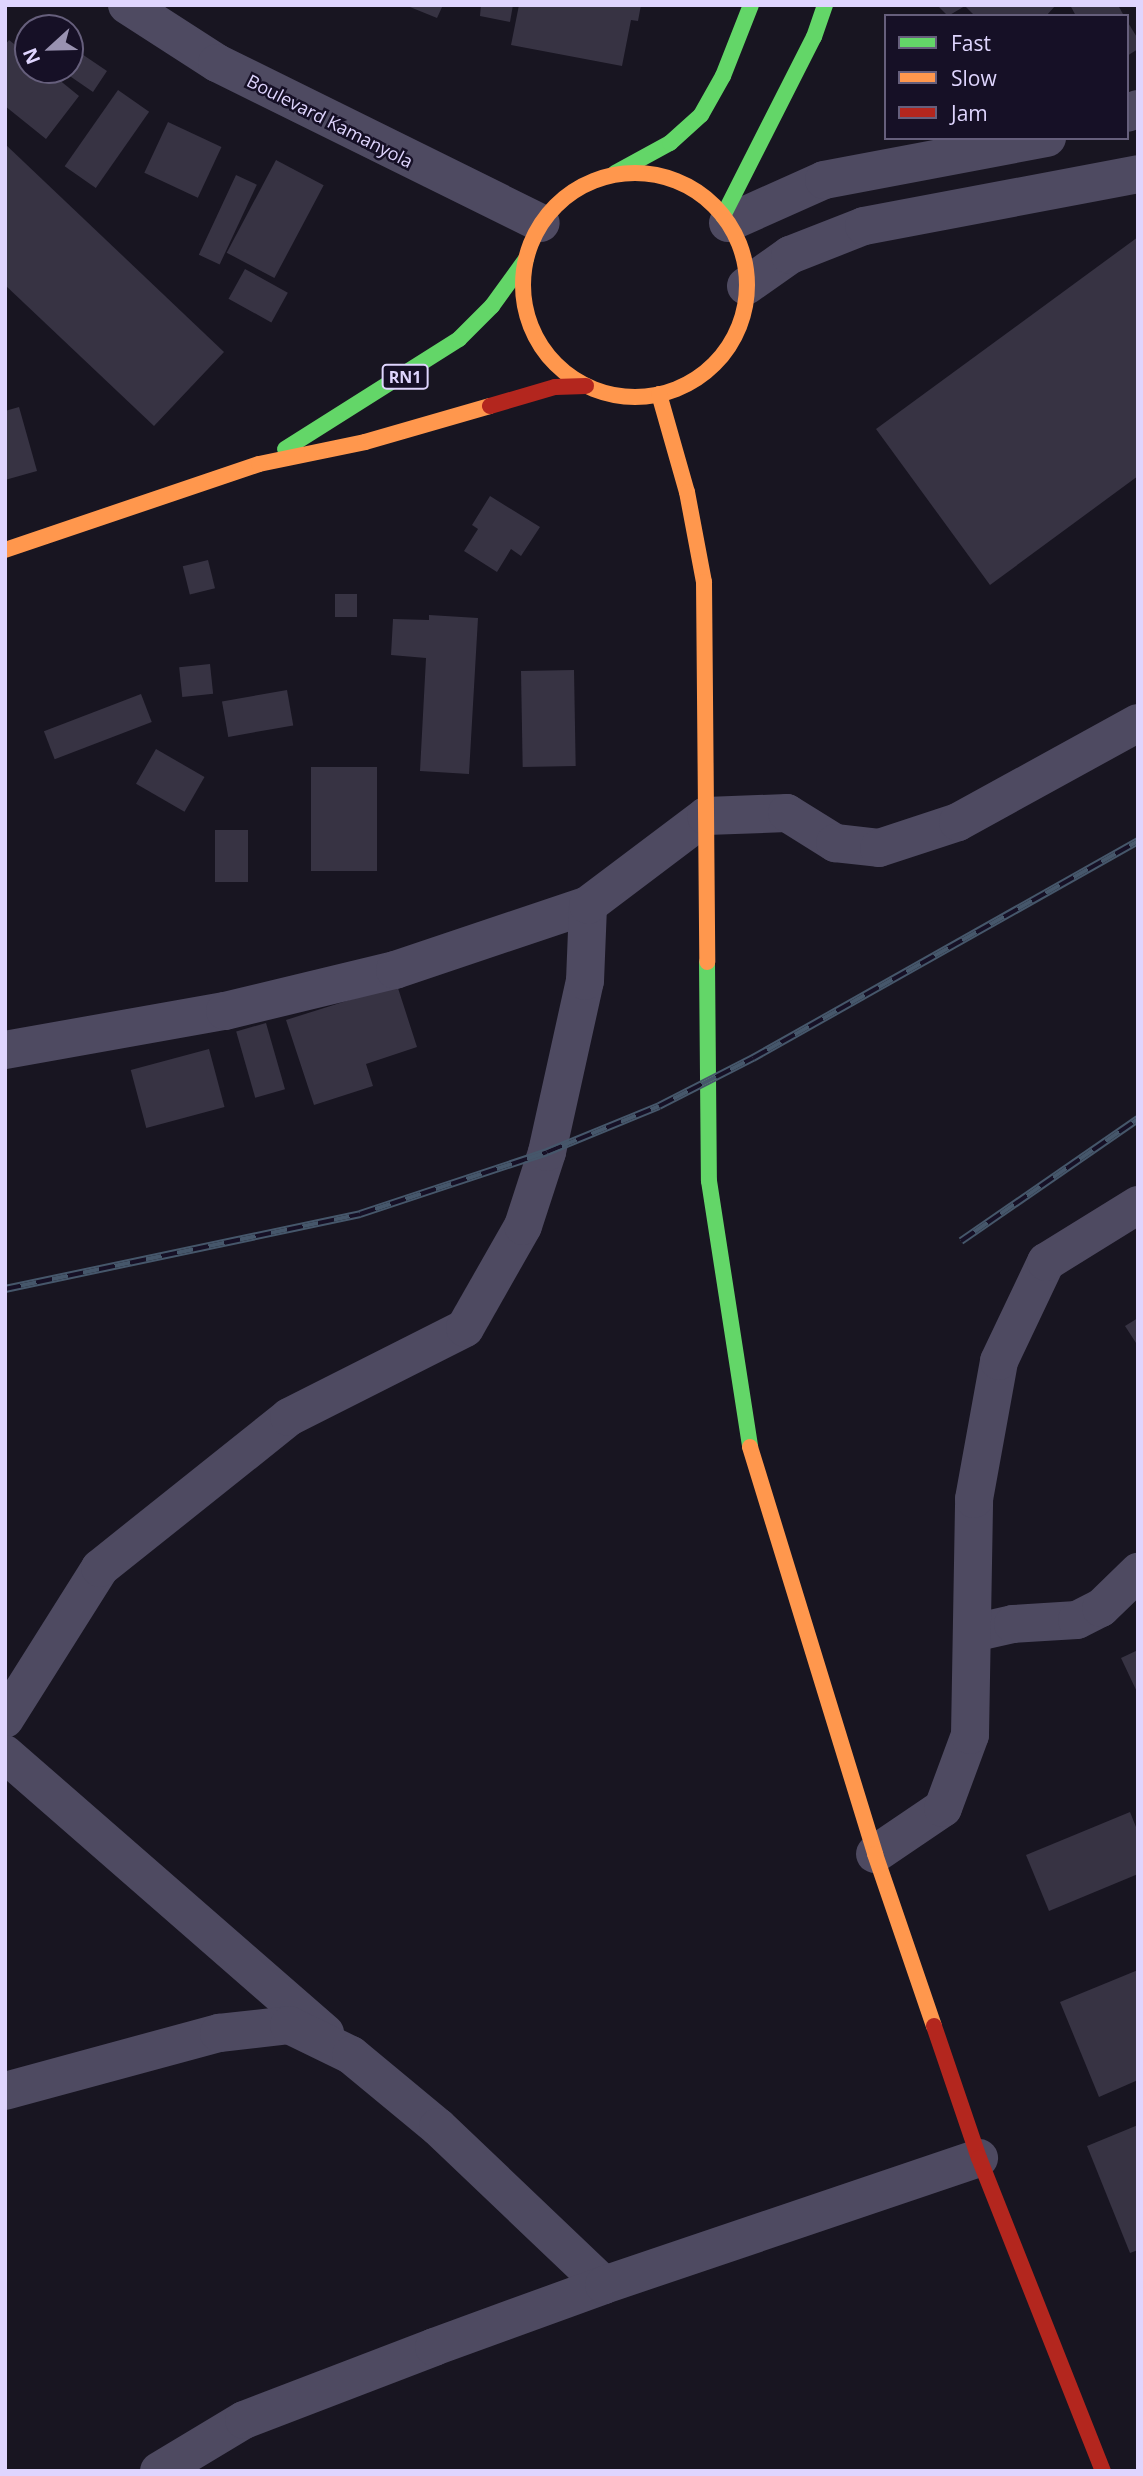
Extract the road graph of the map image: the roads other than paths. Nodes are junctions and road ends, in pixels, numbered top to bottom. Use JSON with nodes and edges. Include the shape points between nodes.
{"nodes":[{"id":1,"x":127,"y":5,"type":"edge"},
{"id":2,"x":751,"y":5,"type":"edge"},
{"id":3,"x":825,"y":5,"type":"edge"},
{"id":4,"x":1042,"y":140,"type":"edge"},
{"id":5,"x":1138,"y":174,"type":"edge"},
{"id":6,"x":610,"y":175,"type":"junction"},
{"id":7,"x":1042,"y":195,"type":"junction"},
{"id":8,"x":725,"y":219,"type":"junction"},
{"id":9,"x":541,"y":223,"type":"junction"},
{"id":10,"x":526,"y":259,"type":"junction"},
{"id":11,"x":746,"y":286,"type":"junction"},
{"id":12,"x":586,"y":386,"type":"junction"},
{"id":13,"x":659,"y":394,"type":"junction"},
{"id":14,"x":259,"y":464,"type":"junction"},
{"id":15,"x":5,"y":550,"type":"edge"},
{"id":16,"x":1138,"y":723,"type":"edge"},
{"id":17,"x":706,"y":816,"type":"junction"},
{"id":18,"x":589,"y":905,"type":"junction"},
{"id":19,"x":5,"y":1050,"type":"edge"},
{"id":20,"x":1138,"y":1205,"type":"edge"},
{"id":21,"x":1138,"y":1572,"type":"edge"},
{"id":22,"x":973,"y":1633,"type":"junction"},
{"id":23,"x":5,"y":1719,"type":"edge"},
{"id":24,"x":5,"y":1754,"type":"edge"},
{"id":25,"x":875,"y":1854,"type":"junction"},
{"id":26,"x":351,"y":2055,"type":"junction"},
{"id":27,"x":5,"y":2091,"type":"edge"},
{"id":28,"x":979,"y":2158,"type":"junction"},
{"id":29,"x":604,"y":2285,"type":"junction"},
{"id":30,"x":159,"y":2471,"type":"edge"},
{"id":31,"x":1102,"y":2471,"type":"edge"}],
"edges":[{"from":1,"to":9,"type":"street","name":"Boulevard Kamanyola","via":[[217,63]]},
{"from":2,"to":6,"type":"main road","via":[[723,76],[701,115],[670,143]]},
{"from":3,"to":8,"type":"main road","via":[[814,37]]},
{"from":4,"to":7,"type":"street"},
{"from":4,"to":8,"type":"street","via":[[824,180]]},
{"from":5,"to":7,"type":"street"},
{"from":6,"to":8,"type":"main road","via":[[635,172],[684,184]]},
{"from":6,"to":9,"type":"main road","via":[[571,192]]},
{"from":7,"to":11,"type":"street","via":[[959,205],[864,226],[790,254]]},
{"from":8,"to":11,"type":"main road","via":[[744,264]]},
{"from":9,"to":10,"type":"main road"},
{"from":10,"to":12,"type":"main road","via":[[526,309],[534,332],[547,354]]},
{"from":10,"to":14,"type":"main road","number":"RN1","via":[[492,306],[459,339]]},
{"from":11,"to":13,"type":"main road","via":[[743,311],[722,356],[683,386]]},
{"from":12,"to":13,"type":"main road","via":[[609,394]]},
{"from":12,"to":14,"type":"main road","number":"RN1","via":[[555,387],[365,442]]},
{"from":13,"to":17,"type":"main road","via":[[687,492],[704,582]]},
{"from":14,"to":15,"type":"main road","number":"RN1"},
{"from":16,"to":17,"type":"street","via":[[957,822],[879,848],[835,843],[787,813]]},
{"from":17,"to":18,"type":"street"},
{"from":17,"to":25,"type":"main road","via":[[709,1181],[753,1466]]},
{"from":18,"to":19,"type":"street","via":[[395,970],[225,1010]]},
{"from":18,"to":23,"type":"street","via":[[585,981],[548,1152],[523,1226],[465,1328],[289,1417],[100,1568]]},
{"from":20,"to":22,"type":"street","via":[[1046,1262],[999,1361],[974,1499]]},
{"from":21,"to":22,"type":"street","via":[[1101,1608],[1077,1620],[1013,1624]]},
{"from":22,"to":25,"type":"street","via":[[970,1735],[943,1808]]},
{"from":24,"to":26,"type":"street"},
{"from":25,"to":28,"type":"main road"},
{"from":26,"to":27,"type":"street","via":[[289,2025],[219,2033]]},
{"from":26,"to":29,"type":"street","via":[[438,2127]]},
{"from":28,"to":29,"type":"street"},
{"from":28,"to":31,"type":"main road"},
{"from":29,"to":30,"type":"street","via":[[244,2420]]}]}
